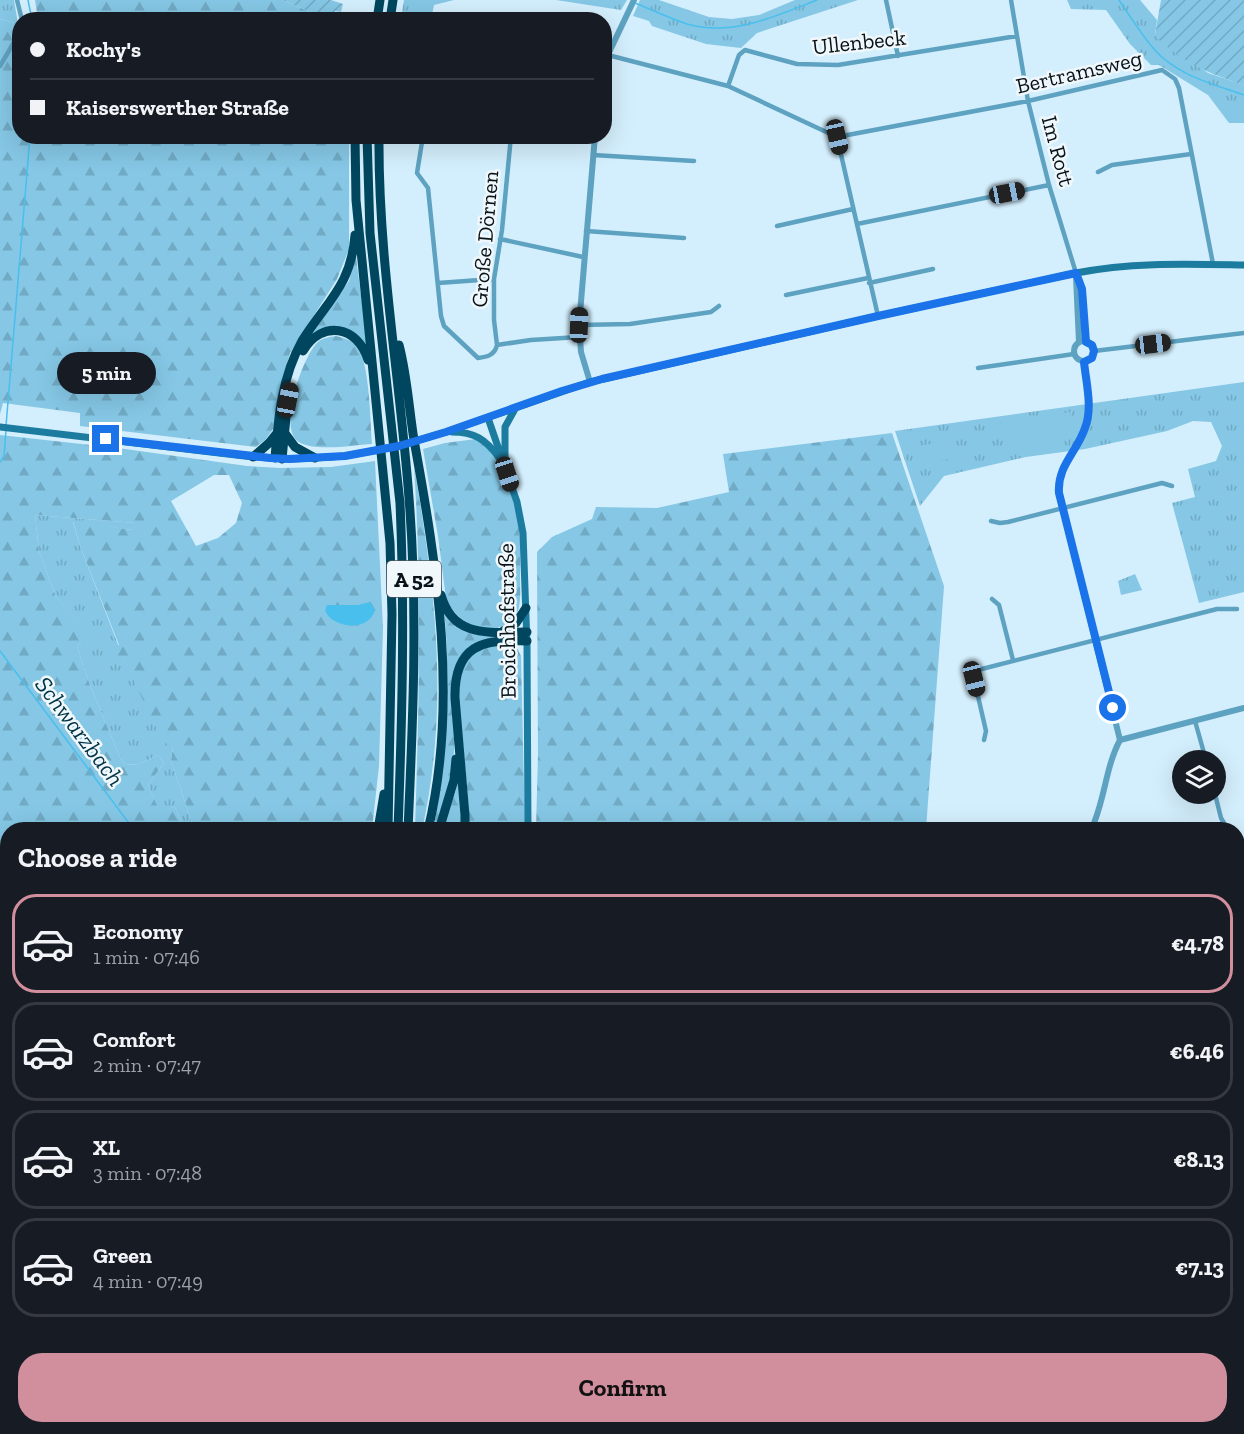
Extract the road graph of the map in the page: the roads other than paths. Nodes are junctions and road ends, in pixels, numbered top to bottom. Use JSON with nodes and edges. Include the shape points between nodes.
{"nodes":[{"id":1,"x":634,"y":0,"type":"edge"},
{"id":2,"x":886,"y":0,"type":"edge"},
{"id":3,"x":1011,"y":0,"type":"edge"},
{"id":4,"x":1017,"y":36,"type":"junction"},
{"id":5,"x":612,"y":44,"type":"edge"},
{"id":6,"x":12,"y":46,"type":"edge"},
{"id":7,"x":898,"y":56,"type":"junction"},
{"id":8,"x":612,"y":57,"type":"edge"},
{"id":9,"x":0,"y":66,"type":"edge"},
{"id":10,"x":728,"y":86,"type":"junction"},
{"id":11,"x":1028,"y":101,"type":"junction"},
{"id":12,"x":837,"y":137,"type":"junction"},
{"id":13,"x":355,"y":144,"type":"edge"},
{"id":14,"x":367,"y":144,"type":"edge"},
{"id":15,"x":379,"y":144,"type":"edge"},
{"id":16,"x":422,"y":144,"type":"edge"},
{"id":17,"x":510,"y":144,"type":"edge"},
{"id":18,"x":594,"y":144,"type":"edge"},
{"id":19,"x":1191,"y":154,"type":"junction"},
{"id":20,"x":593,"y":155,"type":"junction"},
{"id":21,"x":694,"y":161,"type":"dead end"},
{"id":22,"x":1098,"y":172,"type":"dead end"},
{"id":23,"x":1049,"y":185,"type":"junction"},
{"id":24,"x":356,"y":200,"type":"junction"},
{"id":25,"x":853,"y":209,"type":"junction"},
{"id":26,"x":856,"y":224,"type":"junction"},
{"id":27,"x":777,"y":226,"type":"dead end"},
{"id":28,"x":586,"y":231,"type":"junction"},
{"id":29,"x":684,"y":238,"type":"dead end"},
{"id":30,"x":500,"y":239,"type":"junction"},
{"id":31,"x":584,"y":257,"type":"junction"},
{"id":32,"x":1213,"y":264,"type":"junction"},
{"id":33,"x":1244,"y":265,"type":"edge"},
{"id":34,"x":933,"y":269,"type":"dead end"},
{"id":35,"x":1076,"y":273,"type":"junction"},
{"id":36,"x":494,"y":279,"type":"junction"},
{"id":37,"x":869,"y":280,"type":"junction"},
{"id":38,"x":438,"y":283,"type":"junction"},
{"id":39,"x":786,"y":296,"type":"dead end"},
{"id":40,"x":719,"y":306,"type":"dead end"},
{"id":41,"x":878,"y":316,"type":"junction"},
{"id":42,"x":579,"y":325,"type":"junction"},
{"id":43,"x":393,"y":329,"type":"junction"},
{"id":44,"x":1244,"y":333,"type":"edge"},
{"id":45,"x":579,"y":337,"type":"junction"},
{"id":46,"x":1083,"y":342,"type":"junction"},
{"id":47,"x":497,"y":345,"type":"junction"},
{"id":48,"x":1094,"y":351,"type":"junction"},
{"id":49,"x":1074,"y":354,"type":"junction"},
{"id":50,"x":1084,"y":362,"type":"junction"},
{"id":51,"x":978,"y":368,"type":"dead end"},
{"id":52,"x":590,"y":382,"type":"junction"},
{"id":53,"x":374,"y":387,"type":"junction"},
{"id":54,"x":516,"y":408,"type":"junction"},
{"id":55,"x":488,"y":418,"type":"junction"},
{"id":56,"x":0,"y":427,"type":"edge"},
{"id":57,"x":446,"y":432,"type":"junction"},
{"id":58,"x":281,"y":433,"type":"junction"},
{"id":59,"x":393,"y":443,"type":"junction"},
{"id":60,"x":253,"y":457,"type":"junction"},
{"id":61,"x":279,"y":458,"type":"junction"},
{"id":62,"x":315,"y":458,"type":"junction"},
{"id":63,"x":505,"y":466,"type":"junction"},
{"id":64,"x":1172,"y":486,"type":"dead end"},
{"id":65,"x":1062,"y":508,"type":"junction"},
{"id":66,"x":991,"y":521,"type":"dead end"},
{"id":67,"x":388,"y":525,"type":"junction"},
{"id":68,"x":434,"y":566,"type":"junction"},
{"id":69,"x":993,"y":598,"type":"dead end"},
{"id":70,"x":526,"y":608,"type":"junction"},
{"id":71,"x":1237,"y":609,"type":"dead end"},
{"id":72,"x":501,"y":632,"type":"junction"},
{"id":73,"x":527,"y":636,"type":"junction"},
{"id":74,"x":1096,"y":641,"type":"junction"},
{"id":75,"x":1013,"y":660,"type":"junction"},
{"id":76,"x":1244,"y":708,"type":"edge"},
{"id":77,"x":1195,"y":721,"type":"junction"},
{"id":78,"x":458,"y":735,"type":"junction"},
{"id":79,"x":984,"y":740,"type":"dead end"},
{"id":80,"x":1120,"y":740,"type":"junction"},
{"id":81,"x":1203,"y":750,"type":"edge"},
{"id":82,"x":388,"y":771,"type":"junction"},
{"id":83,"x":1218,"y":804,"type":"edge"},
{"id":84,"x":379,"y":822,"type":"edge"},
{"id":85,"x":388,"y":822,"type":"edge"},
{"id":86,"x":398,"y":822,"type":"edge"},
{"id":87,"x":408,"y":822,"type":"edge"},
{"id":88,"x":429,"y":822,"type":"edge"},
{"id":89,"x":441,"y":822,"type":"edge"},
{"id":90,"x":465,"y":822,"type":"edge"},
{"id":91,"x":528,"y":822,"type":"edge"},
{"id":92,"x":1094,"y":822,"type":"edge"},
{"id":93,"x":1223,"y":822,"type":"edge"}],
"edges":[{"from":1,"to":5,"type":"street"},
{"from":2,"to":7,"type":"street"},
{"from":3,"to":4,"type":"street","name":"Im Rott"},
{"from":4,"to":7,"type":"street","name":"Ullenbeck"},
{"from":4,"to":11,"type":"street","name":"Im Rott"},
{"from":6,"to":9,"type":"street"},
{"from":7,"to":10,"type":"street","name":"Ullenbeck","via":[[823,65],[796,64],[745,51],[739,56]]},
{"from":8,"to":10,"type":"street"},
{"from":10,"to":12,"type":"street"},
{"from":11,"to":12,"type":"street","name":"Bertramsweg"},
{"from":11,"to":19,"type":"street","name":"Bertramsweg","via":[[1162,70],[1178,83]]},
{"from":11,"to":23,"type":"street","name":"Im Rott"},
{"from":12,"to":25,"type":"street"},
{"from":13,"to":24,"type":"highway"},
{"from":14,"to":59,"type":"highway","number":"A 52","via":[[370,233]]},
{"from":15,"to":43,"type":"highway","number":"A 52"},
{"from":16,"to":38,"type":"street","via":[[417,172],[428,188]]},
{"from":17,"to":30,"type":"street","name":"Große Dörnen"},
{"from":18,"to":20,"type":"street"},
{"from":19,"to":22,"type":"street","via":[[1112,165]]},
{"from":19,"to":32,"type":"street","name":"Bertramsweg"},
{"from":20,"to":21,"type":"street"},
{"from":20,"to":28,"type":"street"},
{"from":23,"to":26,"type":"street"},
{"from":23,"to":35,"type":"street","name":"Im Rott"},
{"from":24,"to":53,"type":"highway"},
{"from":24,"to":58,"type":"highway","via":[[350,269],[294,358],[285,390]]},
{"from":25,"to":26,"type":"street"},
{"from":25,"to":27,"type":"street"},
{"from":26,"to":37,"type":"street"},
{"from":28,"to":29,"type":"street"},
{"from":28,"to":31,"type":"street"},
{"from":30,"to":31,"type":"street"},
{"from":30,"to":36,"type":"street","name":"Große Dörnen"},
{"from":31,"to":42,"type":"street"},
{"from":32,"to":33,"type":"main road"},
{"from":32,"to":35,"type":"main road","via":[[1120,266]]},
{"from":34,"to":37,"type":"street"},
{"from":35,"to":41,"type":"main road"},
{"from":35,"to":46,"type":"street","via":[[1082,289]]},
{"from":36,"to":38,"type":"street"},
{"from":36,"to":47,"type":"street","name":"Große Dörnen"},
{"from":37,"to":39,"type":"street"},
{"from":37,"to":41,"type":"street"},
{"from":38,"to":47,"type":"street","via":[[444,326],[478,358],[496,351]]},
{"from":40,"to":42,"type":"street","via":[[711,312],[640,323]]},
{"from":41,"to":52,"type":"main road"},
{"from":42,"to":45,"type":"street"},
{"from":43,"to":68,"type":"highway","number":"A 52","via":[[400,348]]},
{"from":43,"to":87,"type":"highway","number":"A 52","via":[[414,577]]},
{"from":44,"to":48,"type":"street"},
{"from":45,"to":47,"type":"street"},
{"from":45,"to":52,"type":"street"},
{"from":46,"to":48,"type":"street","via":[[1092,345]]},
{"from":46,"to":49,"type":"street","via":[[1074,347]]},
{"from":48,"to":50,"type":"street","via":[[1092,358]]},
{"from":49,"to":50,"type":"street"},
{"from":49,"to":51,"type":"street"},
{"from":50,"to":65,"type":"street","via":[[1088,418],[1060,473]]},
{"from":52,"to":54,"type":"main road"},
{"from":53,"to":58,"type":"highway","via":[[367,357],[358,340],[338,331],[320,334],[309,342],[298,363]]},
{"from":53,"to":67,"type":"highway"},
{"from":54,"to":55,"type":"main road"},
{"from":54,"to":63,"type":"main road","via":[[505,427]]},
{"from":55,"to":57,"type":"main road"},
{"from":55,"to":63,"type":"main road","name":"Broichhofstraße"},
{"from":56,"to":60,"type":"main road"},
{"from":57,"to":62,"type":"main road","via":[[366,452]]},
{"from":57,"to":63,"type":"main road","via":[[476,435]]},
{"from":58,"to":60,"type":"highway"},
{"from":58,"to":61,"type":"highway"},
{"from":58,"to":62,"type":"highway"},
{"from":59,"to":67,"type":"highway"},
{"from":59,"to":86,"type":"highway","number":"A 52","via":[[404,588]]},
{"from":60,"to":61,"type":"main road"},
{"from":61,"to":62,"type":"main road"},
{"from":63,"to":70,"type":"main road","name":"Broichhofstraße","via":[[523,533]]},
{"from":64,"to":65,"type":"street","via":[[1162,483]]},
{"from":65,"to":66,"type":"street","via":[[1008,522]]},
{"from":65,"to":74,"type":"street"},
{"from":67,"to":82,"type":"highway","via":[[392,614]]},
{"from":68,"to":72,"type":"highway","via":[[445,606],[454,618],[473,630]]},
{"from":68,"to":88,"type":"highway","via":[[442,701]]},
{"from":69,"to":75,"type":"street","via":[[999,605]]},
{"from":70,"to":72,"type":"highway","via":[[516,623]]},
{"from":70,"to":73,"type":"main road","name":"Broichhofstraße"},
{"from":71,"to":74,"type":"street","via":[[1218,609]]},
{"from":72,"to":73,"type":"highway"},
{"from":73,"to":78,"type":"highway","via":[[486,642],[465,658],[455,682]]},
{"from":73,"to":91,"type":"main road","name":"Broichhofstraße"},
{"from":74,"to":75,"type":"street"},
{"from":74,"to":80,"type":"street"},
{"from":75,"to":79,"type":"street","via":[[978,670],[974,675],[986,730]]},
{"from":76,"to":77,"type":"street"},
{"from":77,"to":80,"type":"street"},
{"from":77,"to":81,"type":"street"},
{"from":78,"to":89,"type":"highway","via":[[454,780]]},
{"from":78,"to":90,"type":"highway"},
{"from":80,"to":92,"type":"street","via":[[1112,755]]},
{"from":82,"to":84,"type":"highway"},
{"from":82,"to":85,"type":"highway"},
{"from":83,"to":93,"type":"street"}]}
